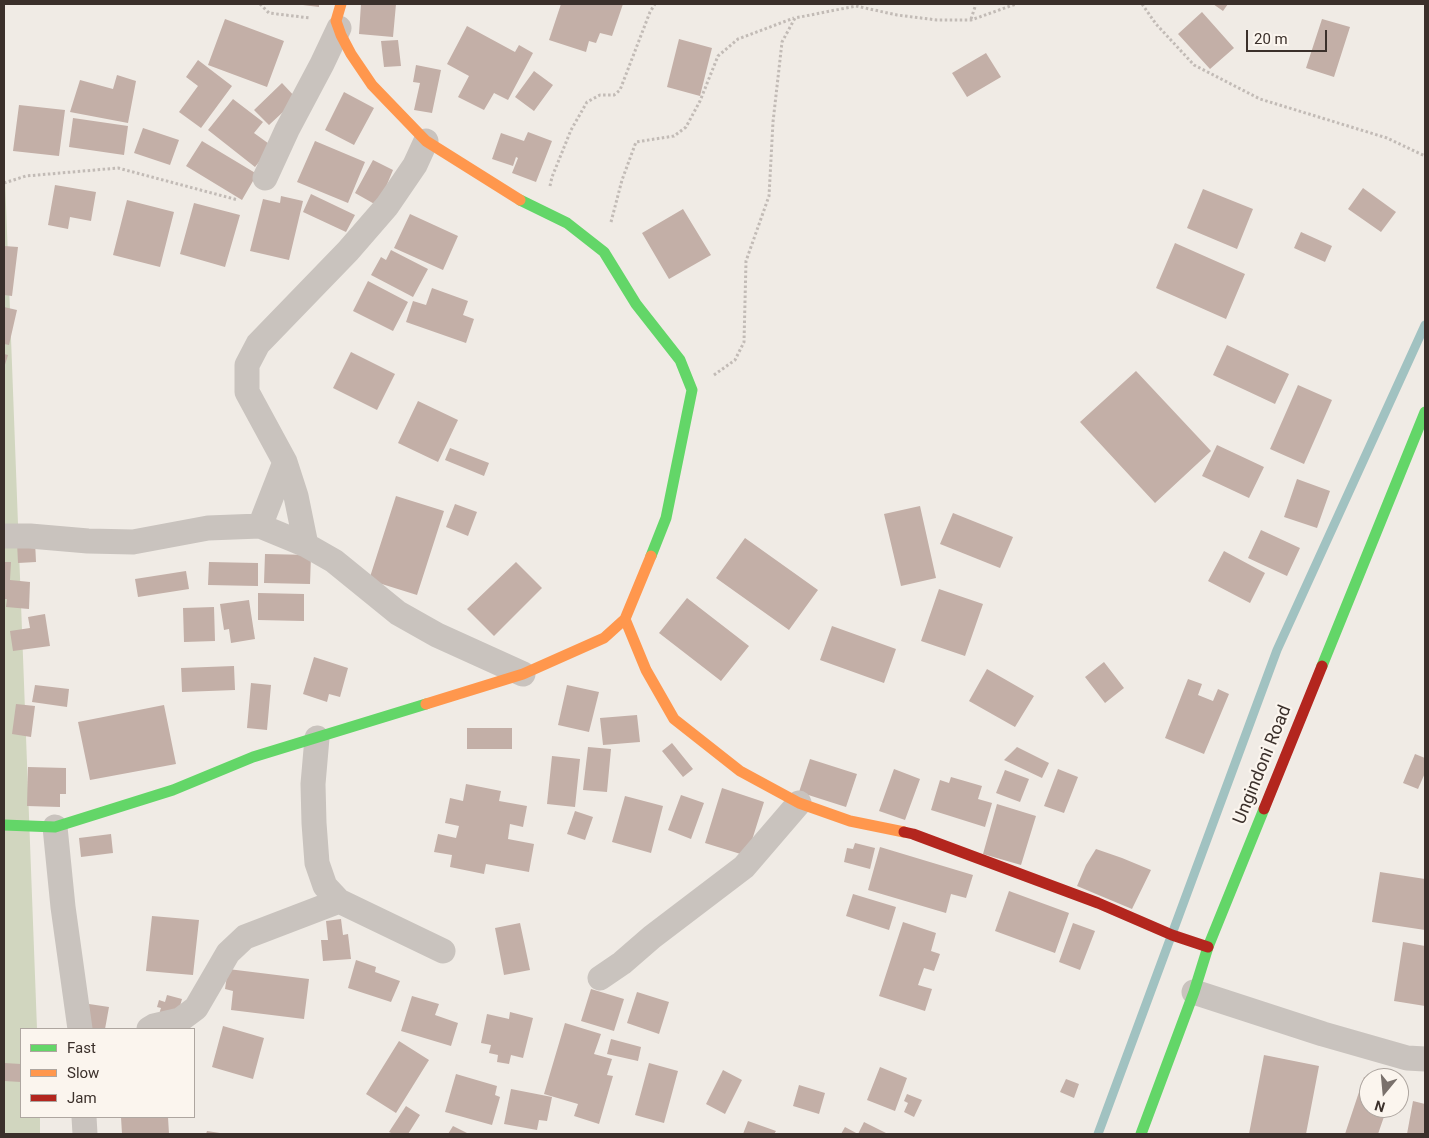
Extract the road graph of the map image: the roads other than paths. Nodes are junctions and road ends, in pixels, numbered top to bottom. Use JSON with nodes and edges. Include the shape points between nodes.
{"nodes":[{"id":1,"x":341,"y":4,"type":"edge"},
{"id":2,"x":338,"y":24,"type":"junction"},
{"id":3,"x":426,"y":141,"type":"junction"},
{"id":4,"x":265,"y":178,"type":"dead end"},
{"id":5,"x":1423,"y":423,"type":"edge"},
{"id":6,"x":285,"y":462,"type":"junction"},
{"id":7,"x":260,"y":526,"type":"junction"},
{"id":8,"x":4,"y":536,"type":"edge"},
{"id":9,"x":306,"y":545,"type":"junction"},
{"id":10,"x":625,"y":619,"type":"junction"},
{"id":11,"x":523,"y":674,"type":"junction"},
{"id":12,"x":317,"y":738,"type":"junction"},
{"id":13,"x":799,"y":803,"type":"junction"},
{"id":14,"x":4,"y":825,"type":"edge"},
{"id":15,"x":55,"y":827,"type":"junction"},
{"id":16,"x":340,"y":901,"type":"junction"},
{"id":17,"x":1208,"y":947,"type":"junction"},
{"id":18,"x":443,"y":950,"type":"dead end"},
{"id":19,"x":600,"y":978,"type":"dead end"},
{"id":20,"x":1194,"y":992,"type":"junction"},
{"id":21,"x":80,"y":1028,"type":"edge"},
{"id":22,"x":151,"y":1028,"type":"edge"},
{"id":23,"x":1425,"y":1059,"type":"edge"},
{"id":24,"x":84,"y":1118,"type":"edge"},
{"id":25,"x":85,"y":1134,"type":"edge"},
{"id":26,"x":1142,"y":1134,"type":"edge"}],
"edges":[{"from":1,"to":2,"type":"street"},
{"from":2,"to":3,"type":"street","via":[[350,54],[372,85]]},
{"from":2,"to":4,"type":"street","via":[[322,64],[286,130]]},
{"from":3,"to":6,"type":"street","via":[[387,206],[258,344],[247,365],[247,392]]},
{"from":3,"to":10,"type":"street","via":[[514,197],[567,223],[604,252],[636,304],[680,360],[692,390],[666,518]]},
{"from":5,"to":17,"type":"street","name":"Ungindoni Road"},
{"from":6,"to":7,"type":"street"},
{"from":6,"to":9,"type":"street"},
{"from":7,"to":8,"type":"street","via":[[208,528],[133,542]]},
{"from":7,"to":9,"type":"street"},
{"from":9,"to":11,"type":"street","via":[[334,561],[398,613],[437,635]]},
{"from":10,"to":11,"type":"street","via":[[604,638]]},
{"from":10,"to":13,"type":"street","via":[[646,670],[674,719],[740,771]]},
{"from":11,"to":12,"type":"street"},
{"from":12,"to":15,"type":"street","via":[[252,758],[173,790]]},
{"from":12,"to":16,"type":"street","via":[[313,784],[317,863],[325,886]]},
{"from":13,"to":17,"type":"street","via":[[850,821],[913,834]]},
{"from":13,"to":19,"type":"street","via":[[744,867]]},
{"from":14,"to":15,"type":"street"},
{"from":15,"to":21,"type":"street"},
{"from":16,"to":18,"type":"street"},
{"from":16,"to":22,"type":"street","via":[[245,937],[228,953],[196,1008],[180,1020]]},
{"from":17,"to":20,"type":"street","name":"Ungindoni Road"},
{"from":20,"to":23,"type":"street","via":[[1323,1034],[1407,1058]]},
{"from":20,"to":26,"type":"street","name":"Ungindoni Road"},
{"from":24,"to":25,"type":"street"}]}
